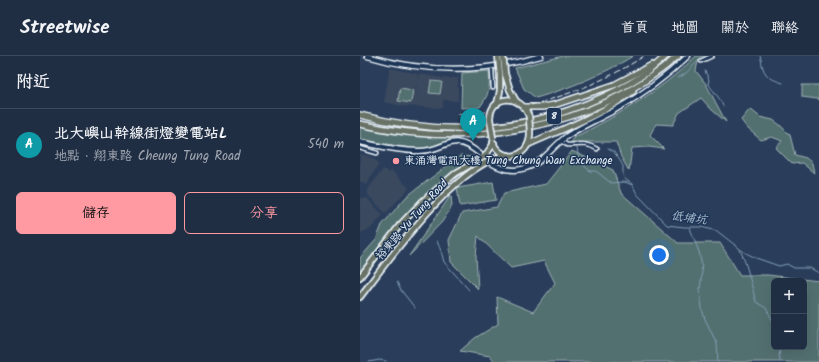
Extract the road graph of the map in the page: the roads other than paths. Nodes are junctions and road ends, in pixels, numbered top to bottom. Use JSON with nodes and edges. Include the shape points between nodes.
{"nodes":[{"id":1,"x":367,"y":56,"type":"edge"},
{"id":2,"x":498,"y":56,"type":"edge"},
{"id":3,"x":503,"y":56,"type":"edge"},
{"id":4,"x":541,"y":56,"type":"edge"},
{"id":5,"x":678,"y":56,"type":"edge"},
{"id":6,"x":688,"y":56,"type":"edge"},
{"id":7,"x":712,"y":56,"type":"edge"},
{"id":8,"x":665,"y":57,"type":"edge"},
{"id":9,"x":701,"y":61,"type":"dead end"},
{"id":10,"x":492,"y":70,"type":"dead end"},
{"id":11,"x":503,"y":75,"type":"junction"},
{"id":12,"x":645,"y":82,"type":"junction"},
{"id":13,"x":493,"y":88,"type":"dead end"},
{"id":14,"x":516,"y":101,"type":"junction"},
{"id":15,"x":496,"y":104,"type":"junction"},
{"id":16,"x":524,"y":107,"type":"junction"},
{"id":17,"x":360,"y":116,"type":"edge"},
{"id":18,"x":360,"y":124,"type":"edge"},
{"id":19,"x":493,"y":141,"type":"junction"},
{"id":20,"x":561,"y":141,"type":"junction"},
{"id":21,"x":360,"y":142,"type":"edge"},
{"id":22,"x":529,"y":144,"type":"junction"},
{"id":23,"x":360,"y":148,"type":"edge"},
{"id":24,"x":597,"y":149,"type":"dead end"},
{"id":25,"x":377,"y":153,"type":"dead end"},
{"id":26,"x":480,"y":154,"type":"dead end"},
{"id":27,"x":508,"y":155,"type":"junction"},
{"id":28,"x":492,"y":163,"type":"dead end"},
{"id":29,"x":360,"y":277,"type":"edge"},
{"id":30,"x":360,"y":298,"type":"edge"}],
"edges":[{"from":1,"to":4,"type":"main road","via":[[406,65],[442,69],[514,63]]},
{"from":2,"to":11,"type":"main road","bridge":true},
{"from":3,"to":11,"type":"main road","bridge":true},
{"from":5,"to":12,"type":"highway","number":"8"},
{"from":6,"to":20,"type":"main road","via":[[646,90]]},
{"from":7,"to":9,"type":"street"},
{"from":8,"to":16,"type":"highway","via":[[614,85],[548,106]]},
{"from":8,"to":17,"type":"highway","number":"8","via":[[633,82],[600,98],[555,115],[515,125],[440,128]]},
{"from":10,"to":13,"type":"street"},
{"from":11,"to":14,"type":"main road"},
{"from":11,"to":15,"type":"main road"},
{"from":12,"to":18,"type":"highway","number":"8","via":[[571,116],[516,130],[439,135],[400,132]]},
{"from":12,"to":22,"type":"highway","via":[[615,104]]},
{"from":14,"to":15,"type":"main road","via":[[506,100]]},
{"from":14,"to":16,"type":"main road"},
{"from":15,"to":19,"type":"main road","bridge":true,"via":[[490,120]]},
{"from":16,"to":22,"type":"main road","bridge":true,"via":[[528,117]]},
{"from":19,"to":27,"type":"main road","via":[[500,152]]},
{"from":19,"to":29,"type":"main road","name":"裕東路 Yu Tung Road","via":[[485,156],[456,173],[423,201],[400,225]]},
{"from":20,"to":24,"type":"street","via":[[567,145],[584,144]]},
{"from":20,"to":28,"type":"main road","via":[[542,159],[526,168],[509,170]]},
{"from":21,"to":26,"type":"main road","via":[[417,151],[458,142],[468,144]]},
{"from":22,"to":27,"type":"main road","via":[[521,153]]},
{"from":23,"to":25,"type":"street"},
{"from":27,"to":30,"type":"main road","name":"裕東路 Yu Tung Road","via":[[498,156],[486,162],[452,188],[426,214]]}]}
